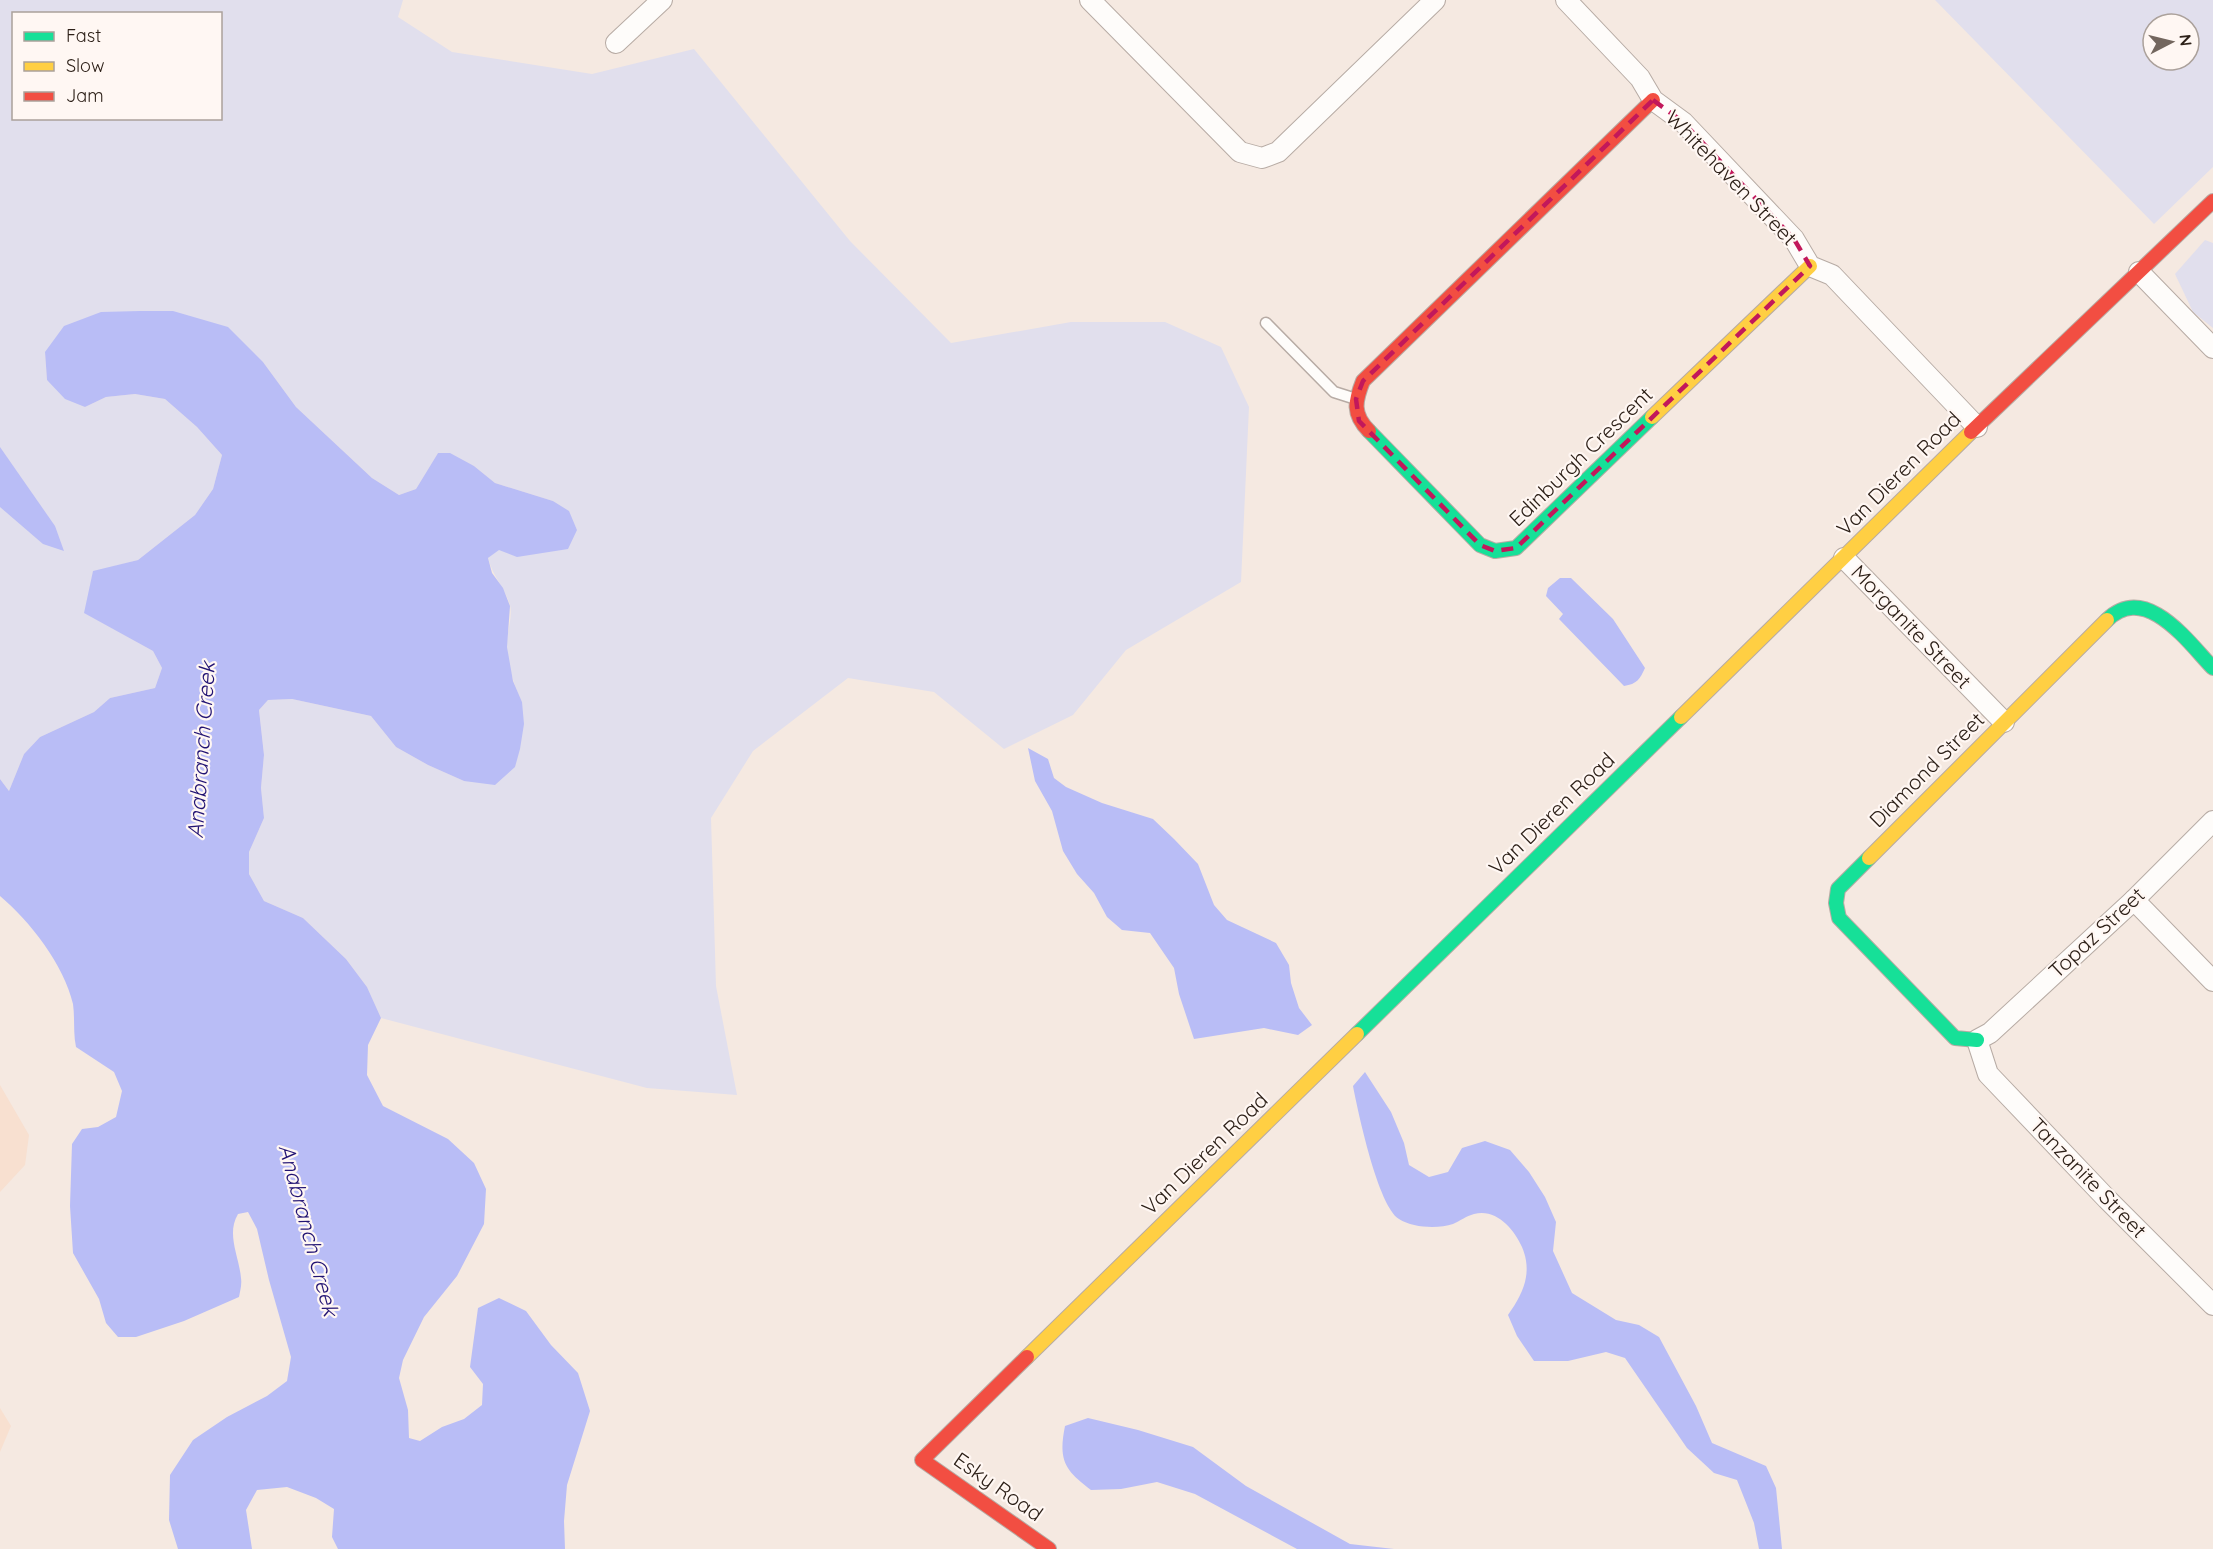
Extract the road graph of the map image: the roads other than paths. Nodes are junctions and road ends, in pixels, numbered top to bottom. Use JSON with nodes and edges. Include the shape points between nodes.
{"nodes":[{"id":1,"x":662,"y":0,"type":"edge"},
{"id":2,"x":1090,"y":0,"type":"edge"},
{"id":3,"x":1435,"y":0,"type":"edge"},
{"id":4,"x":1566,"y":0,"type":"edge"},
{"id":5,"x":616,"y":43,"type":"dead end"},
{"id":6,"x":1653,"y":100,"type":"junction"},
{"id":7,"x":2213,"y":201,"type":"edge"},
{"id":8,"x":1810,"y":266,"type":"junction"},
{"id":9,"x":2139,"y":272,"type":"junction"},
{"id":10,"x":1266,"y":323,"type":"dead end"},
{"id":11,"x":2213,"y":348,"type":"edge"},
{"id":12,"x":1356,"y":399,"type":"junction"},
{"id":13,"x":1977,"y":427,"type":"junction"},
{"id":14,"x":1844,"y":558,"type":"junction"},
{"id":15,"x":2213,"y":668,"type":"edge"},
{"id":16,"x":2004,"y":722,"type":"junction"},
{"id":17,"x":2213,"y":821,"type":"edge"},
{"id":18,"x":2134,"y":900,"type":"junction"},
{"id":19,"x":2213,"y":981,"type":"edge"},
{"id":20,"x":1977,"y":1040,"type":"junction"},
{"id":21,"x":2213,"y":1305,"type":"edge"},
{"id":22,"x":922,"y":1460,"type":"joint"},
{"id":23,"x":1049,"y":1549,"type":"edge"}],
"edges":[{"from":1,"to":5,"type":"street"},
{"from":2,"to":3,"type":"street","via":[[1240,152],[1262,158],[1278,152]]},
{"from":4,"to":6,"type":"street","name":"Whitehaven Street","via":[[1640,78]]},
{"from":6,"to":8,"type":"street","name":"Whitehaven Street","via":[[1683,122],[1794,239]]},
{"from":6,"to":12,"type":"street","via":[[1363,381]]},
{"from":7,"to":9,"type":"street","name":"Van Dieren Road"},
{"from":8,"to":12,"type":"street","name":"Edinburgh Crescent","via":[[1516,548],[1495,551],[1480,545],[1359,421]]},
{"from":8,"to":13,"type":"street","name":"Whitehaven Street","via":[[1832,275]]},
{"from":9,"to":11,"type":"street"},
{"from":9,"to":13,"type":"street","name":"Van Dieren Road"},
{"from":10,"to":12,"type":"lane","via":[[1334,392]]},
{"from":13,"to":14,"type":"street","name":"Van Dieren Road"},
{"from":14,"to":16,"type":"street","name":"Morganite Street"},
{"from":14,"to":22,"type":"street","name":"Van Dieren Road"},
{"from":15,"to":16,"type":"street","name":"Diamond Street","via":[[2166,619],[2150,610],[2129,608],[2112,616]]},
{"from":16,"to":20,"type":"street","name":"Diamond Street","via":[[1838,889],[1836,903],[1839,918],[1955,1038]]},
{"from":17,"to":18,"type":"street","name":"Topaz Street"},
{"from":18,"to":19,"type":"street"},
{"from":18,"to":20,"type":"street","name":"Topaz Street","via":[[1990,1033]]},
{"from":20,"to":21,"type":"street","name":"Tanzanite Street","via":[[1988,1074]]},
{"from":22,"to":23,"type":"street","name":"Esky Road"}]}
